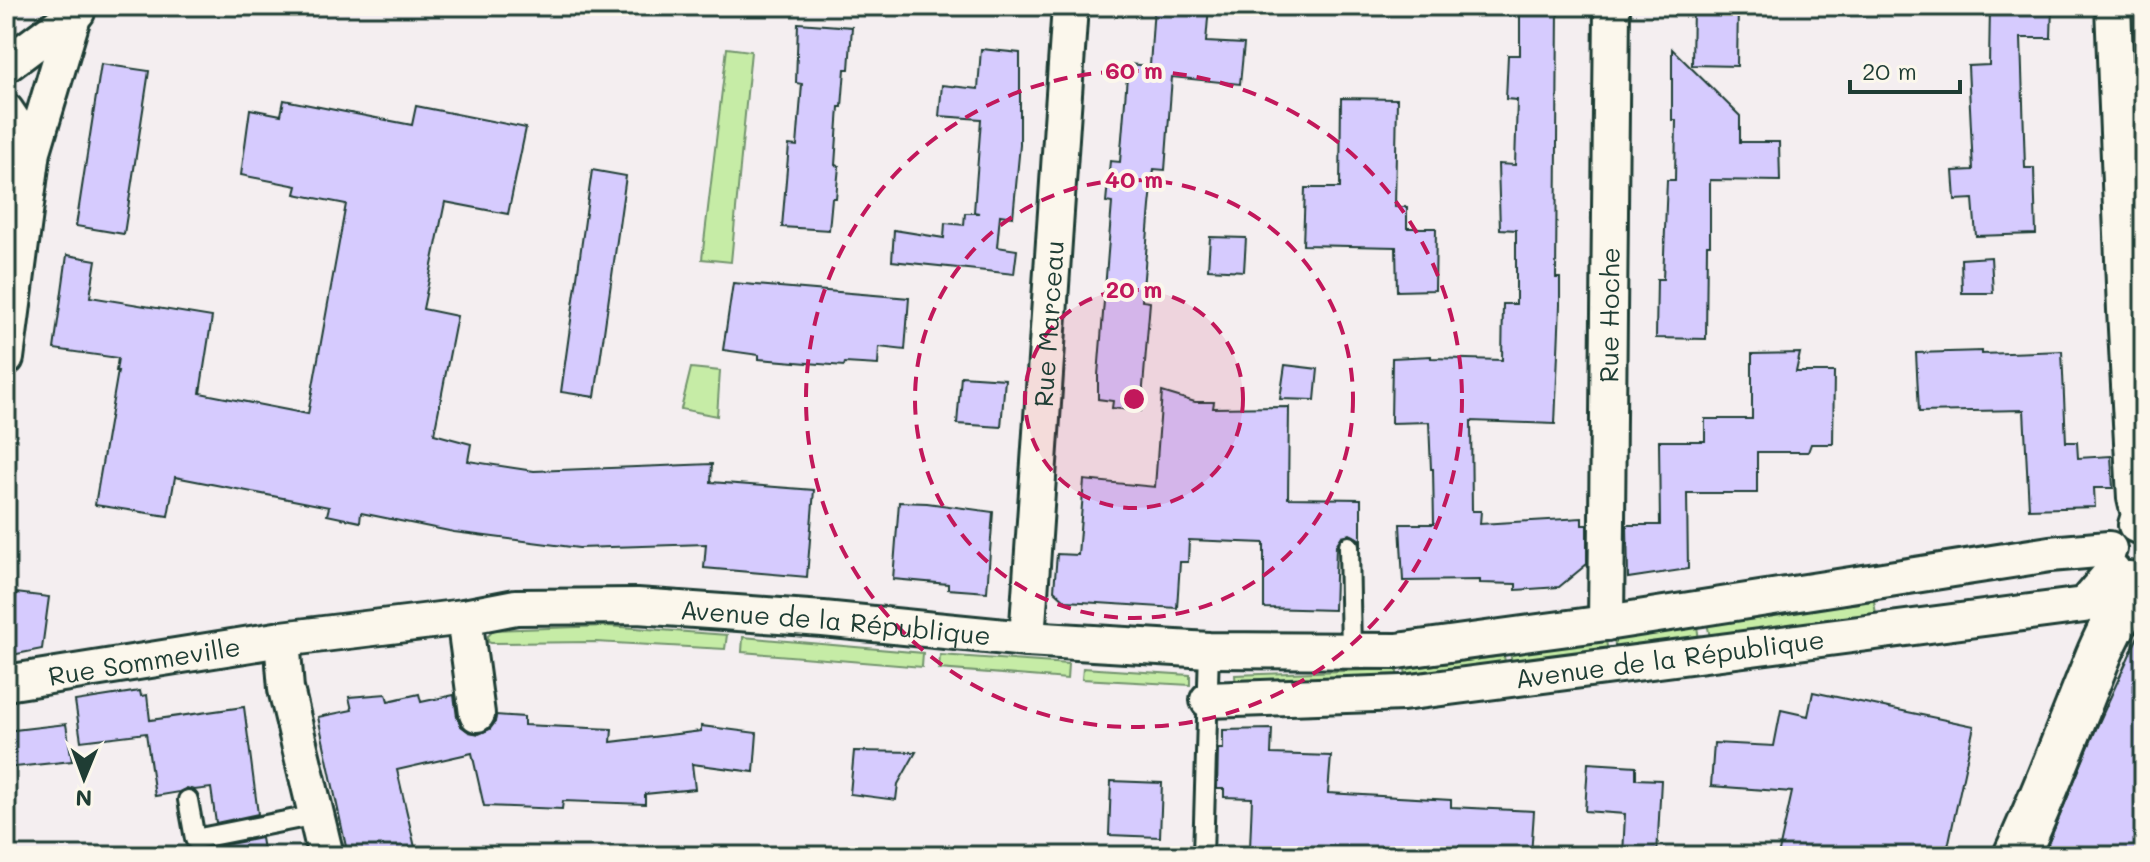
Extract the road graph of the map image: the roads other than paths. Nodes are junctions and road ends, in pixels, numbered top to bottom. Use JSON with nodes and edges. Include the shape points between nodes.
{"nodes":[{"id":1,"x":1070,"y":6,"type":"edge"},
{"id":2,"x":1612,"y":6,"type":"edge"},
{"id":3,"x":2113,"y":6,"type":"edge"},
{"id":4,"x":78,"y":11,"type":"edge"},
{"id":5,"x":6,"y":65,"type":"edge"},
{"id":6,"x":6,"y":111,"type":"edge"},
{"id":7,"x":33,"y":151,"type":"junction"},
{"id":8,"x":6,"y":358,"type":"edge"},
{"id":9,"x":2140,"y":525,"type":"edge"},
{"id":10,"x":1349,"y":546,"type":"dead end"},
{"id":11,"x":2124,"y":572,"type":"edge"},
{"id":12,"x":464,"y":617,"type":"junction"},
{"id":13,"x":1606,"y":623,"type":"junction"},
{"id":14,"x":282,"y":639,"type":"junction"},
{"id":15,"x":1027,"y":639,"type":"junction"},
{"id":16,"x":1209,"y":650,"type":"junction"},
{"id":17,"x":1351,"y":651,"type":"junction"},
{"id":18,"x":6,"y":683,"type":"edge"},
{"id":19,"x":1208,"y":700,"type":"junction"},
{"id":20,"x":477,"y":714,"type":"dead end"},
{"id":21,"x":188,"y":800,"type":"dead end"},
{"id":22,"x":316,"y":815,"type":"junction"},
{"id":23,"x":326,"y":856,"type":"edge"},
{"id":24,"x":1203,"y":856,"type":"edge"},
{"id":25,"x":2016,"y":856,"type":"edge"}],
"edges":[{"from":1,"to":15,"type":"street","name":"Rue Marceau"},
{"from":2,"to":13,"type":"street","name":"Rue Hoche"},
{"from":3,"to":9,"type":"street"},
{"from":4,"to":5,"type":"street"},
{"from":4,"to":7,"type":"street"},
{"from":6,"to":7,"type":"street"},
{"from":7,"to":8,"type":"street"},
{"from":9,"to":11,"type":"street","via":[[2119,533]]},
{"from":10,"to":17,"type":"lane"},
{"from":11,"to":13,"type":"street","name":"Avenue de la République","via":[[2050,554]]},
{"from":11,"to":19,"type":"street","name":"Avenue de la République","via":[[2084,605],[1403,693]]},
{"from":11,"to":25,"type":"street","via":[[2126,599]]},
{"from":12,"to":14,"type":"street","name":"Avenue de la République"},
{"from":12,"to":15,"type":"street","name":"Avenue de la République","via":[[516,607],[637,606]]},
{"from":12,"to":20,"type":"street"},
{"from":13,"to":17,"type":"street","name":"Avenue de la République","via":[[1397,651]]},
{"from":14,"to":18,"type":"street","name":"Rue Sommeville"},
{"from":14,"to":22,"type":"street","via":[[286,689]]},
{"from":15,"to":16,"type":"street","name":"Avenue de la République"},
{"from":16,"to":17,"type":"street","name":"Avenue de la République"},
{"from":16,"to":19,"type":"lane"},
{"from":19,"to":24,"type":"lane"},
{"from":21,"to":22,"type":"lane","via":[[195,839]]},
{"from":22,"to":23,"type":"street"}]}
